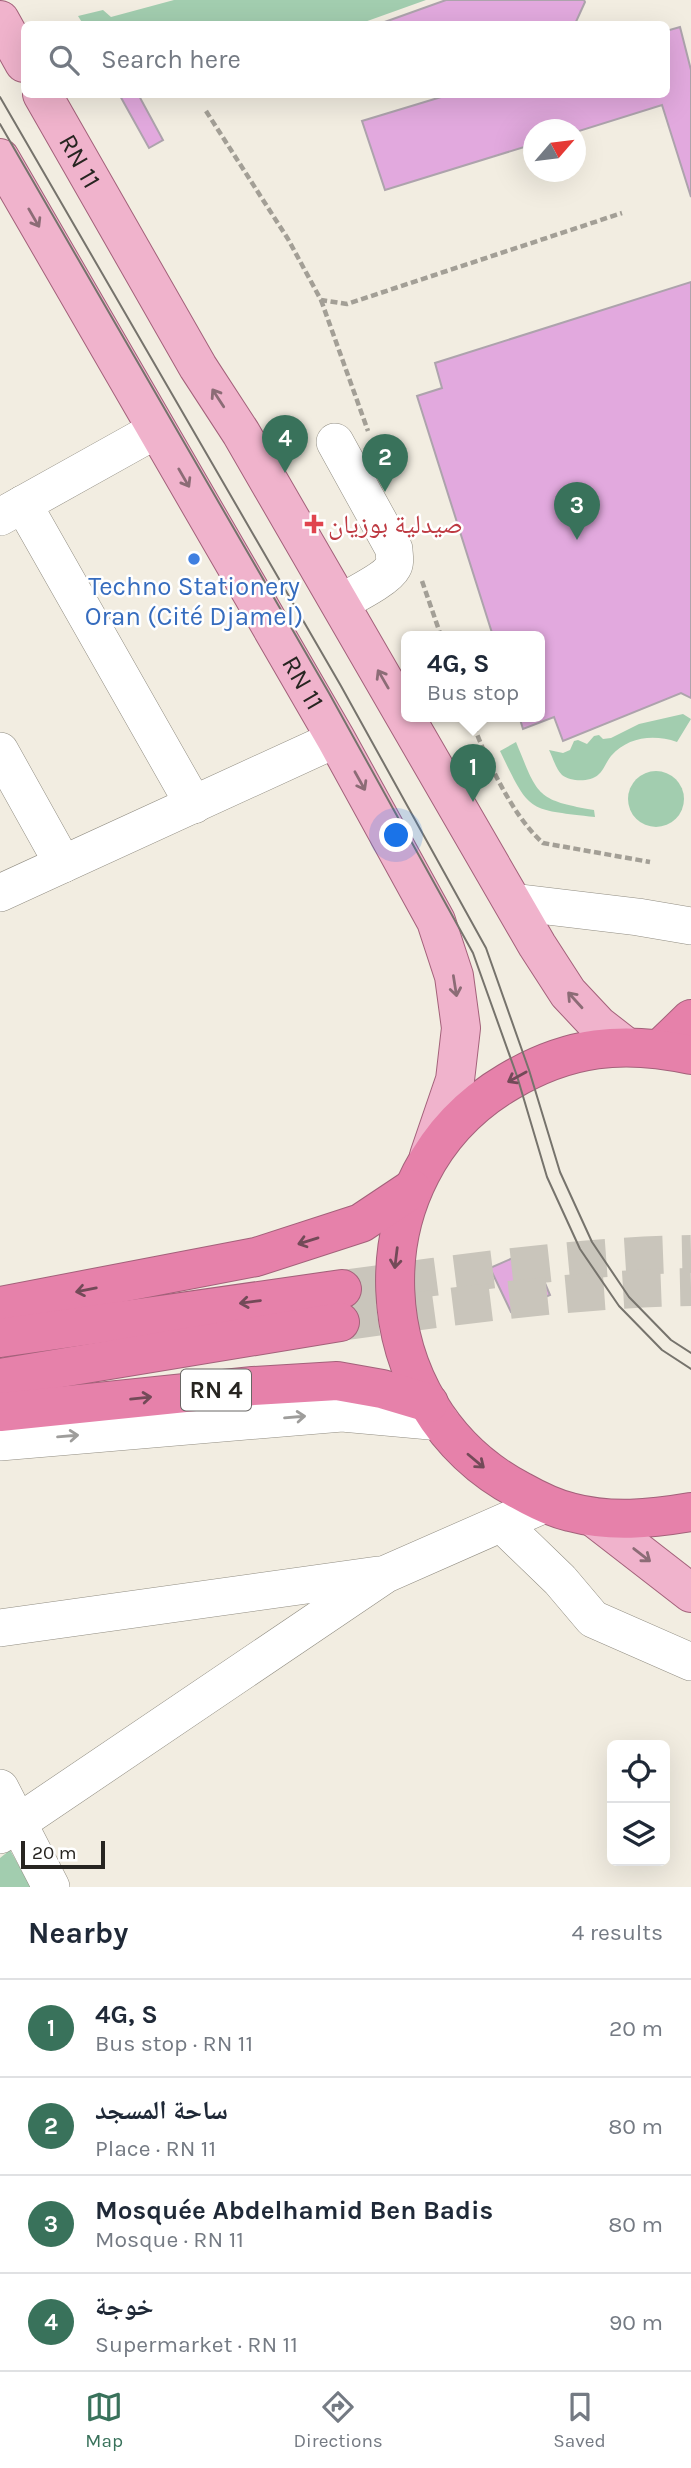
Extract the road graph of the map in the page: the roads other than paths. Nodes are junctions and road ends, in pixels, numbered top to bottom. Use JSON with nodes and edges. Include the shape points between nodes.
{"nodes":[{"id":1,"x":0,"y":20,"type":"edge"},
{"id":2,"x":21,"y":58,"type":"edge"},
{"id":3,"x":45,"y":98,"type":"edge"},
{"id":4,"x":0,"y":158,"type":"edge"},
{"id":5,"x":156,"y":430,"type":"junction"},
{"id":6,"x":335,"y":442,"type":"dead end"},
{"id":7,"x":12,"y":510,"type":"edge"},
{"id":8,"x":340,"y":603,"type":"junction"},
{"id":9,"x":401,"y":708,"type":"edge"},
{"id":10,"x":409,"y":722,"type":"edge"},
{"id":11,"x":336,"y":739,"type":"junction"},
{"id":12,"x":0,"y":751,"type":"edge"},
{"id":13,"x":194,"y":805,"type":"junction"},
{"id":14,"x":62,"y":864,"type":"junction"},
{"id":15,"x":0,"y":893,"type":"edge"},
{"id":16,"x":513,"y":902,"type":"junction"},
{"id":17,"x":691,"y":926,"type":"edge"},
{"id":18,"x":691,"y":1019,"type":"edge"},
{"id":19,"x":659,"y":1050,"type":"edge"},
{"id":20,"x":419,"y":1175,"type":"junction"},
{"id":21,"x":0,"y":1306,"type":"edge"},
{"id":22,"x":0,"y":1338,"type":"edge"},
{"id":23,"x":0,"y":1378,"type":"edge"},
{"id":24,"x":0,"y":1412,"type":"edge"},
{"id":25,"x":435,"y":1413,"type":"junction"},
{"id":26,"x":0,"y":1442,"type":"edge"},
{"id":27,"x":545,"y":1504,"type":"junction"},
{"id":28,"x":691,"y":1512,"type":"edge"},
{"id":29,"x":593,"y":1517,"type":"junction"},
{"id":30,"x":502,"y":1524,"type":"junction"},
{"id":31,"x":386,"y":1574,"type":"junction"},
{"id":32,"x":691,"y":1593,"type":"edge"},
{"id":33,"x":0,"y":1628,"type":"edge"},
{"id":34,"x":691,"y":1661,"type":"edge"},
{"id":35,"x":0,"y":1788,"type":"edge"},
{"id":36,"x":9,"y":1829,"type":"edge"},
{"id":37,"x":51,"y":1887,"type":"edge"}],
"edges":[{"from":1,"to":2,"type":"main road"},
{"from":8,"to":3,"type":"main road","name":"RN 11","one_way":true,"via":[[198,368]]},
{"from":4,"to":5,"type":"main road","name":"RN 11","one_way":true},
{"from":5,"to":7,"type":"street"},
{"from":5,"to":11,"type":"main road","name":"RN 11","one_way":true},
{"from":6,"to":8,"type":"street","via":[[395,559],[387,575]]},
{"from":7,"to":13,"type":"street"},
{"from":9,"to":8,"type":"main road","name":"RN 11","one_way":true},
{"from":16,"to":10,"type":"main road","name":"RN 11","one_way":true},
{"from":11,"to":13,"type":"street"},
{"from":11,"to":20,"type":"main road","name":"RN 11","one_way":true,"via":[[436,921],[454,976],[461,1028],[456,1080]]},
{"from":12,"to":14,"type":"street"},
{"from":13,"to":14,"type":"street"},
{"from":14,"to":15,"type":"street"},
{"from":16,"to":17,"type":"street"},
{"from":19,"to":16,"type":"main road","name":"RN 11","one_way":true,"via":[[598,1025],[568,993]]},
{"from":18,"to":19,"type":"highway"},
{"from":19,"to":20,"type":"highway","one_way":true,"via":[[594,1049],[544,1062],[487,1094],[454,1125]]},
{"from":20,"to":21,"type":"highway","one_way":true,"via":[[361,1223],[256,1257]]},
{"from":20,"to":25,"type":"highway","one_way":true,"via":[[397,1243],[397,1321],[408,1364]]},
{"from":23,"to":22,"type":"highway","number":"RN 4","one_way":true,"via":[[341,1305]]},
{"from":24,"to":25,"type":"highway","number":"RN 4","one_way":true,"via":[[337,1381],[382,1389]]},
{"from":26,"to":25,"type":"street","one_way":true,"via":[[342,1413]]},
{"from":25,"to":27,"type":"highway","one_way":true,"via":[[459,1446],[499,1480]]},
{"from":27,"to":29,"type":"highway"},
{"from":27,"to":30,"type":"street"},
{"from":28,"to":29,"type":"highway","via":[[646,1520]]},
{"from":29,"to":32,"type":"main road","one_way":true},
{"from":30,"to":31,"type":"street"},
{"from":30,"to":34,"type":"street","via":[[593,1619]]},
{"from":31,"to":33,"type":"street"},
{"from":31,"to":36,"type":"street"},
{"from":35,"to":36,"type":"street"},
{"from":36,"to":37,"type":"street"}]}
